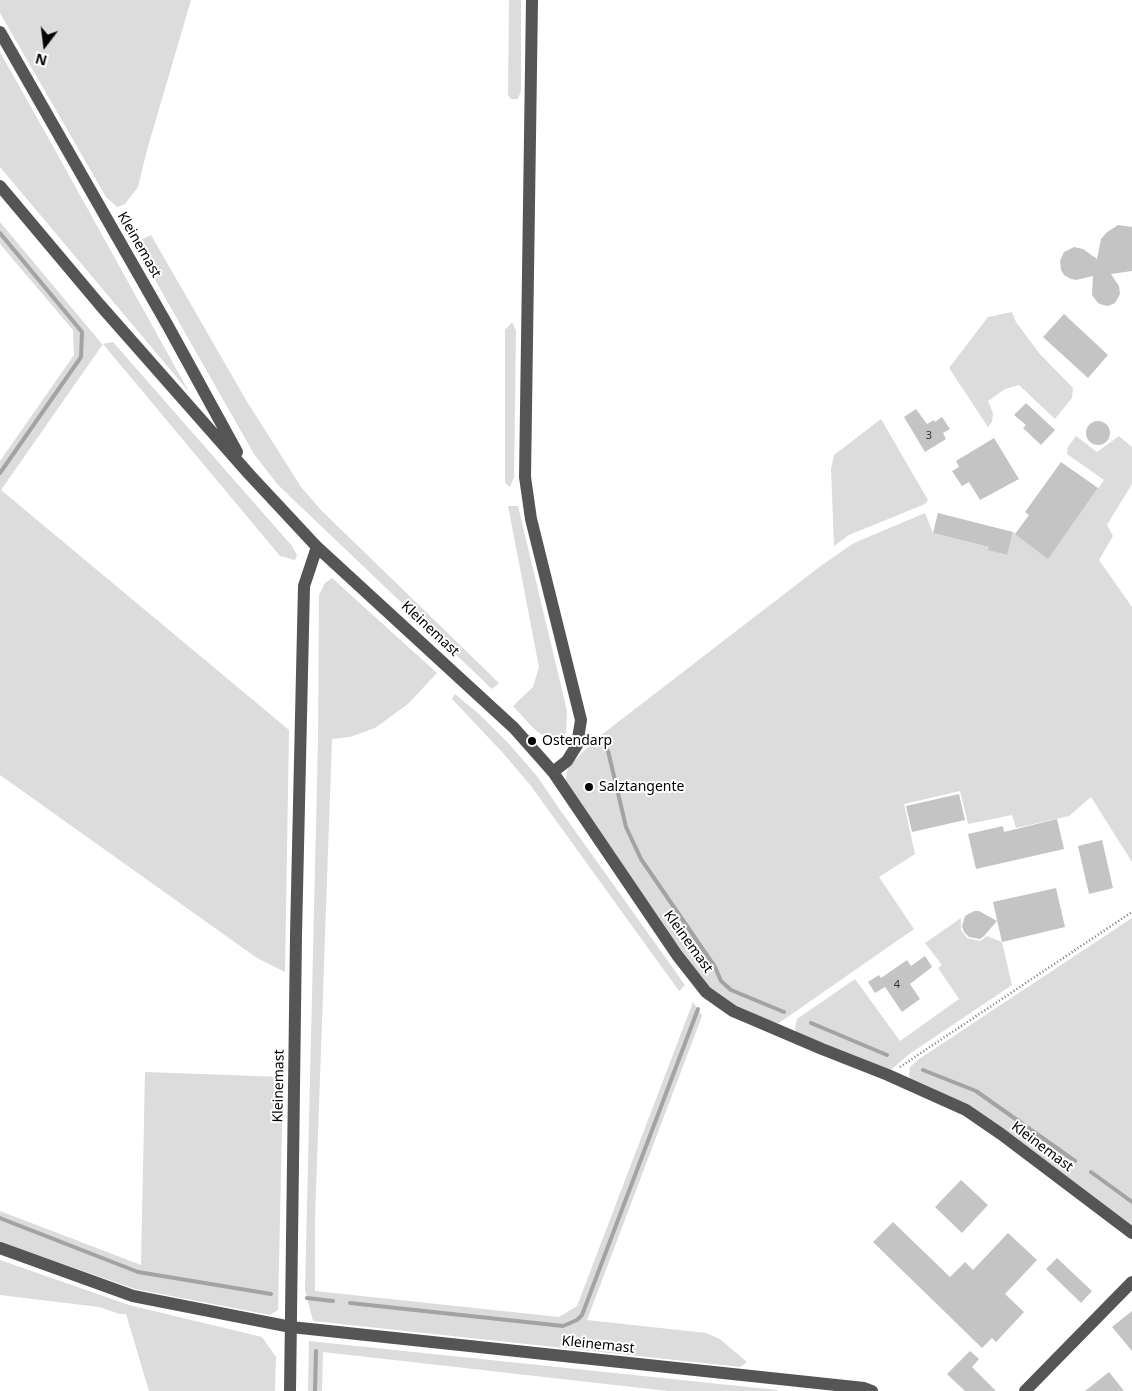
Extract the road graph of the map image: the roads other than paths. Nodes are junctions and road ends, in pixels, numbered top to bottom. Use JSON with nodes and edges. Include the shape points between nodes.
{"nodes":[{"id":1,"x":532,"y":0,"type":"edge"},
{"id":2,"x":0,"y":32,"type":"edge"},
{"id":3,"x":0,"y":186,"type":"edge"},
{"id":4,"x":249,"y":474,"type":"junction"},
{"id":5,"x":317,"y":547,"type":"junction"},
{"id":6,"x":553,"y":772,"type":"junction"},
{"id":7,"x":1132,"y":1233,"type":"edge"},
{"id":8,"x":0,"y":1248,"type":"edge"},
{"id":9,"x":1132,"y":1282,"type":"edge"},
{"id":10,"x":291,"y":1327,"type":"junction"},
{"id":11,"x":290,"y":1391,"type":"edge"},
{"id":12,"x":872,"y":1391,"type":"edge"},
{"id":13,"x":1025,"y":1391,"type":"edge"}],
"edges":[{"from":1,"to":6,"type":"street","via":[[525,477],[531,519],[581,720],[577,745],[567,761]]},
{"from":2,"to":4,"type":"street","name":"Kleinemast"},
{"from":3,"to":4,"type":"street","name":"Kleinemast"},
{"from":4,"to":5,"type":"street","name":"Kleinemast"},
{"from":5,"to":6,"type":"street","name":"Kleinemast","via":[[514,728]]},
{"from":5,"to":10,"type":"street","name":"Kleinemast","via":[[304,586]]},
{"from":6,"to":7,"type":"street","name":"Kleinemast","via":[[676,955],[706,992],[733,1011],[966,1110]]},
{"from":8,"to":10,"type":"street","name":"Kleinemast","via":[[133,1296]]},
{"from":9,"to":13,"type":"street"},
{"from":10,"to":11,"type":"street","name":"Kleinemast"},
{"from":10,"to":12,"type":"street","name":"Kleinemast"}]}
